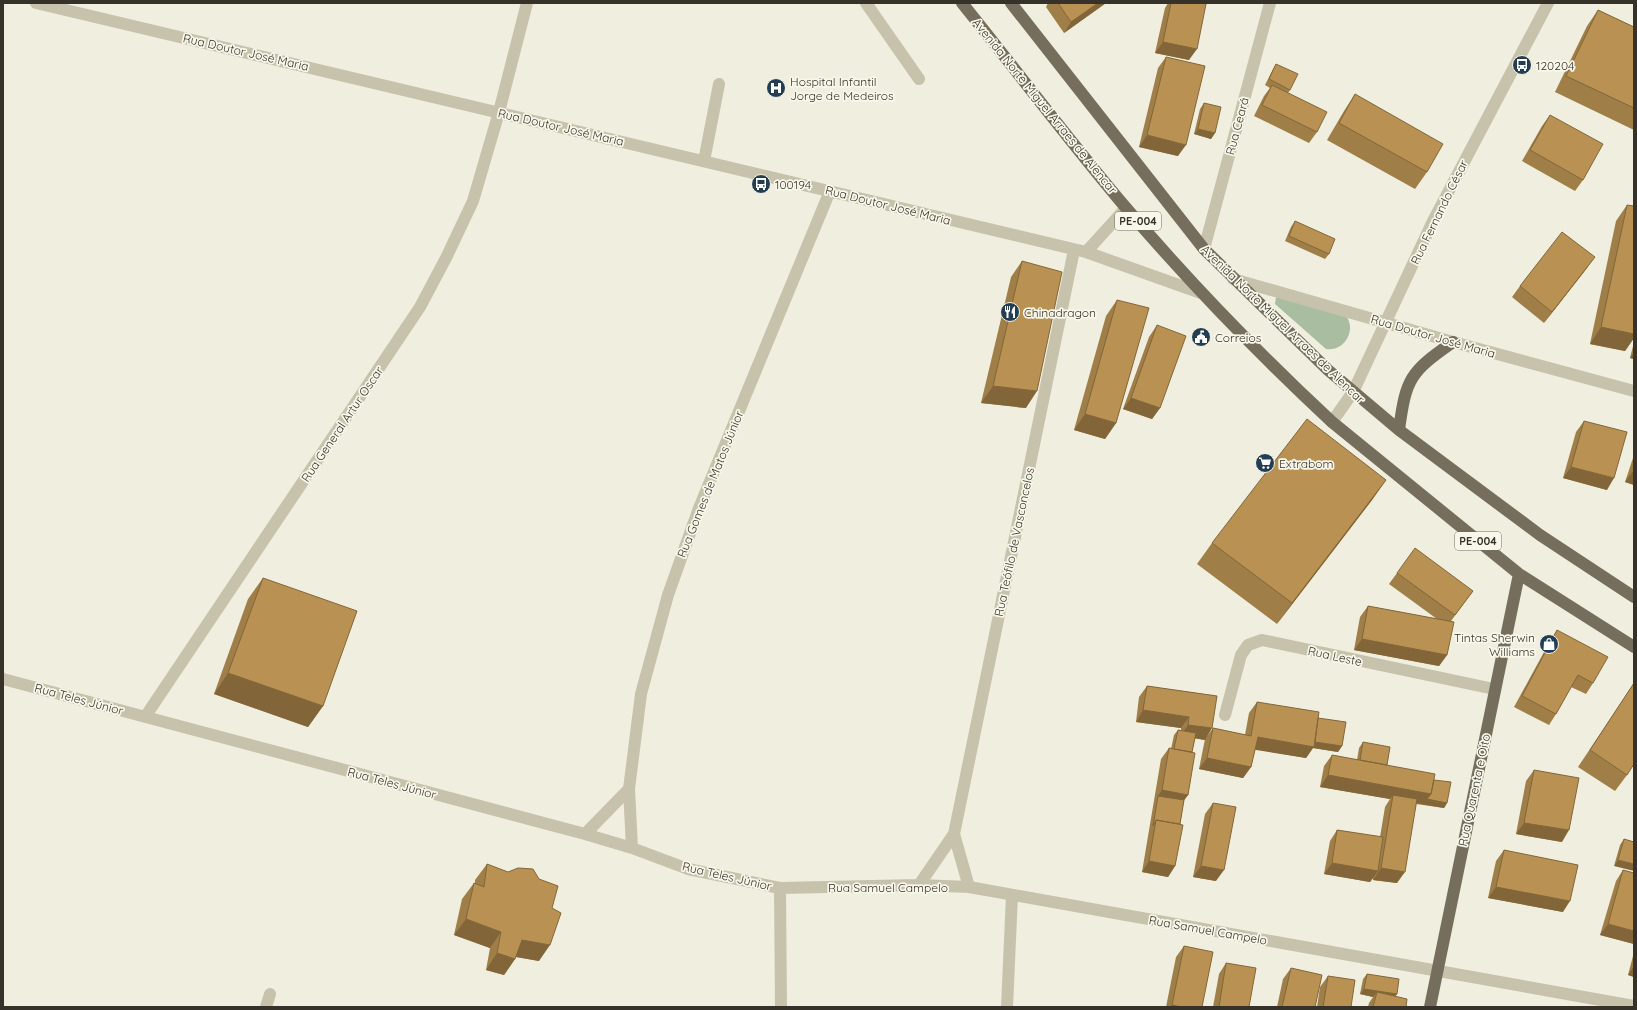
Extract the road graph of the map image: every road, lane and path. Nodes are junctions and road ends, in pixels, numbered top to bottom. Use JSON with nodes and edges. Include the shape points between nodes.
{"nodes":[{"id":1,"x":36,"y":3,"type":"edge"},
{"id":2,"x":527,"y":3,"type":"edge"},
{"id":3,"x":866,"y":3,"type":"edge"},
{"id":4,"x":962,"y":3,"type":"edge"},
{"id":5,"x":1011,"y":3,"type":"edge"},
{"id":6,"x":1270,"y":3,"type":"edge"},
{"id":7,"x":1548,"y":3,"type":"edge"},
{"id":8,"x":920,"y":79,"type":"dead end"},
{"id":9,"x":719,"y":84,"type":"dead end"},
{"id":10,"x":499,"y":112,"type":"junction"},
{"id":11,"x":704,"y":161,"type":"junction"},
{"id":12,"x":830,"y":191,"type":"junction"},
{"id":13,"x":1126,"y":208,"type":"junction"},
{"id":14,"x":1204,"y":249,"type":"junction"},
{"id":15,"x":1080,"y":251,"type":"junction"},
{"id":16,"x":1233,"y":279,"type":"junction"},
{"id":17,"x":1201,"y":293,"type":"junction"},
{"id":18,"x":1387,"y":323,"type":"junction"},
{"id":19,"x":1453,"y":342,"type":"junction"},
{"id":20,"x":1634,"y":391,"type":"edge"},
{"id":21,"x":1354,"y":392,"type":"junction"},
{"id":22,"x":1332,"y":422,"type":"junction"},
{"id":23,"x":1399,"y":430,"type":"junction"},
{"id":24,"x":1519,"y":574,"type":"junction"},
{"id":25,"x":1634,"y":597,"type":"edge"},
{"id":26,"x":1634,"y":647,"type":"edge"},
{"id":27,"x":3,"y":679,"type":"edge"},
{"id":28,"x":1494,"y":689,"type":"junction"},
{"id":29,"x":1225,"y":715,"type":"dead end"},
{"id":30,"x":145,"y":717,"type":"junction"},
{"id":31,"x":629,"y":789,"type":"junction"},
{"id":32,"x":585,"y":834,"type":"junction"},
{"id":33,"x":954,"y":834,"type":"junction"},
{"id":34,"x":632,"y":848,"type":"junction"},
{"id":35,"x":919,"y":885,"type":"junction"},
{"id":36,"x":969,"y":887,"type":"junction"},
{"id":37,"x":780,"y":888,"type":"junction"},
{"id":38,"x":1012,"y":895,"type":"junction"},
{"id":39,"x":1437,"y":971,"type":"junction"},
{"id":40,"x":270,"y":994,"type":"dead end"},
{"id":41,"x":1634,"y":1006,"type":"edge"},
{"id":42,"x":266,"y":1007,"type":"edge"},
{"id":43,"x":781,"y":1007,"type":"edge"},
{"id":44,"x":1007,"y":1007,"type":"edge"},
{"id":45,"x":1430,"y":1007,"type":"edge"}],
"edges":[{"from":1,"to":10,"type":"street","name":"Rua Doutor José Maria"},
{"from":2,"to":10,"type":"street","name":"Rua General Artur Oscar"},
{"from":3,"to":8,"type":"street"},
{"from":4,"to":13,"type":"main road","name":"Avenida Norte Miguel Arraes de Alencar","number":"PE-004"},
{"from":5,"to":14,"type":"main road","name":"Avenida Norte Miguel Arraes de Alencar","number":"PE-004"},
{"from":6,"to":14,"type":"street","name":"Rua Ceará"},
{"from":7,"to":18,"type":"street","name":"Rua Fernando César","via":[[1433,221]]},
{"from":9,"to":11,"type":"street"},
{"from":10,"to":11,"type":"street","name":"Rua Doutor José Maria"},
{"from":10,"to":30,"type":"street","name":"Rua General Artur Oscar","via":[[473,201],[420,307]]},
{"from":11,"to":12,"type":"street","name":"Rua Doutor José Maria"},
{"from":12,"to":15,"type":"street","name":"Rua Doutor José Maria"},
{"from":12,"to":31,"type":"street","name":"Rua Gomes de Matos Júnior","via":[[699,508],[668,595],[641,694]]},
{"from":13,"to":15,"type":"street"},
{"from":13,"to":17,"type":"main road","name":"Avenida Norte Miguel Arraes de Alencar","number":"PE-004"},
{"from":14,"to":16,"type":"main road","name":"Avenida Norte Miguel Arraes de Alencar","number":"PE-004"},
{"from":15,"to":17,"type":"street","name":"Rua Doutor José Maria"},
{"from":15,"to":33,"type":"street","name":"Rua Teófilo de Vasconcelos"},
{"from":16,"to":18,"type":"street","name":"Rua Doutor José Maria"},
{"from":16,"to":21,"type":"main road","name":"Avenida Norte Miguel Arraes de Alencar","number":"PE-004"},
{"from":17,"to":22,"type":"main road","name":"Avenida Norte Miguel Arraes de Alencar","number":"PE-004"},
{"from":18,"to":19,"type":"street","name":"Rua Doutor José Maria"},
{"from":18,"to":21,"type":"street","name":"Rua Fernando César"},
{"from":19,"to":20,"type":"street","name":"Rua Doutor José Maria"},
{"from":19,"to":23,"type":"main road","via":[[1427,360],[1412,376],[1404,397]]},
{"from":21,"to":22,"type":"street","name":"Rua Fernando César"},
{"from":21,"to":23,"type":"main road","name":"Avenida Norte Miguel Arraes de Alencar","number":"PE-004"},
{"from":22,"to":24,"type":"main road","name":"Avenida Norte Miguel Arraes de Alencar","number":"PE-004"},
{"from":23,"to":25,"type":"main road","name":"Avenida Norte Miguel Arraes de Alencar","number":"PE-004","via":[[1540,535]]},
{"from":24,"to":26,"type":"main road","name":"Avenida Norte Miguel Arraes de Alencar","number":"PE-004"},
{"from":24,"to":28,"type":"main road","name":"Rua Quarenta e Oito"},
{"from":27,"to":30,"type":"street","name":"Rua Teles Júnior"},
{"from":28,"to":29,"type":"street","name":"Rua Leste","via":[[1262,640],[1248,645],[1241,655]]},
{"from":28,"to":39,"type":"main road","name":"Rua Quarenta e Oito"},
{"from":30,"to":32,"type":"street","name":"Rua Teles Júnior"},
{"from":31,"to":32,"type":"street"},
{"from":31,"to":34,"type":"street","name":"Rua Gomes de Matos Júnior"},
{"from":32,"to":34,"type":"street","name":"Rua Teles Júnior"},
{"from":33,"to":35,"type":"street","name":"Rua Teófilo de Vasconcelos"},
{"from":33,"to":36,"type":"street","name":"Rua Teófilo de Vasconcelos"},
{"from":34,"to":37,"type":"street","name":"Rua Teles Júnior","via":[[688,869]]},
{"from":35,"to":36,"type":"street","name":"Rua Samuel Campelo"},
{"from":35,"to":37,"type":"street","name":"Rua Samuel Campelo"},
{"from":36,"to":38,"type":"street","name":"Rua Samuel Campelo"},
{"from":37,"to":43,"type":"street"},
{"from":38,"to":39,"type":"street","name":"Rua Samuel Campelo"},
{"from":38,"to":44,"type":"street"},
{"from":39,"to":41,"type":"street","name":"Rua Samuel Campelo"},
{"from":39,"to":45,"type":"main road","name":"Rua Quarenta e Oito"},
{"from":40,"to":42,"type":"street"}]}
